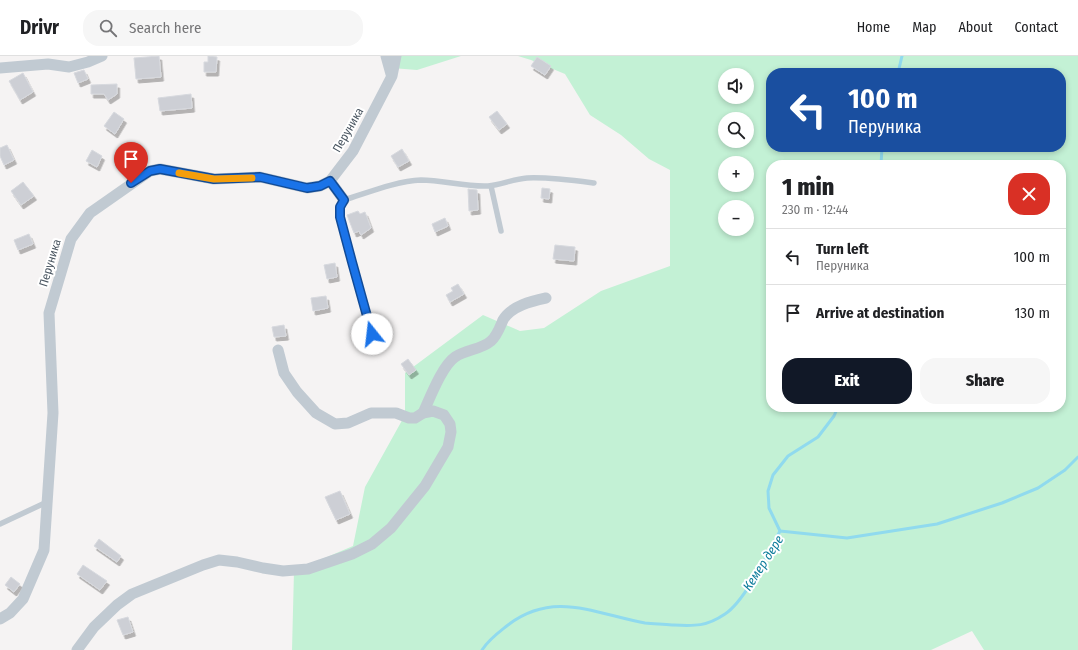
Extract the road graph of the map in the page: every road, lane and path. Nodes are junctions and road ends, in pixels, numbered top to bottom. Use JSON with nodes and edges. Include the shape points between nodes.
{"nodes":[{"id":1,"x":102,"y":56,"type":"edge"},
{"id":2,"x":386,"y":56,"type":"edge"},
{"id":3,"x":396,"y":56,"type":"edge"},
{"id":4,"x":0,"y":68,"type":"edge"},
{"id":5,"x":392,"y":76,"type":"junction"},
{"id":6,"x":330,"y":181,"type":"junction"},
{"id":7,"x":594,"y":183,"type":"dead end"},
{"id":8,"x":491,"y":186,"type":"junction"},
{"id":9,"x":344,"y":200,"type":"junction"},
{"id":10,"x":501,"y":231,"type":"dead end"},
{"id":11,"x":546,"y":298,"type":"dead end"},
{"id":12,"x":372,"y":334,"type":"dead end"},
{"id":13,"x":278,"y":350,"type":"dead end"},
{"id":14,"x":423,"y":413,"type":"junction"},
{"id":15,"x":47,"y":502,"type":"junction"},
{"id":16,"x":0,"y":524,"type":"edge"},
{"id":17,"x":0,"y":619,"type":"edge"},
{"id":18,"x":77,"y":650,"type":"edge"}],
"edges":[{"from":1,"to":4,"type":"street","via":[[69,67],[48,64]]},
{"from":2,"to":5,"type":"street"},
{"from":3,"to":5,"type":"street","name":"Перуника"},
{"from":5,"to":6,"type":"street","name":"Перуника","via":[[353,151]]},
{"from":6,"to":9,"type":"street"},
{"from":6,"to":15,"type":"street","name":"Перуника","via":[[307,188],[260,177],[214,179],[160,169],[142,175],[90,214],[71,239],[49,313],[53,413]]},
{"from":7,"to":8,"type":"lane","via":[[525,178]]},
{"from":8,"to":9,"type":"lane","via":[[419,180]]},
{"from":8,"to":10,"type":"lane"},
{"from":9,"to":12,"type":"lane","via":[[340,207],[340,217]]},
{"from":11,"to":14,"type":"street","via":[[514,309],[504,318],[492,341],[455,357],[446,366]]},
{"from":13,"to":14,"type":"street","via":[[284,373],[297,392],[316,413],[335,424],[348,423],[371,413],[396,413],[415,418]]},
{"from":14,"to":18,"type":"street","via":[[444,415],[450,424],[451,432],[448,448],[425,486],[391,528],[372,544],[352,554],[308,569],[283,571],[220,560],[203,564],[132,594],[94,627]]},
{"from":15,"to":16,"type":"lane"},
{"from":15,"to":17,"type":"street","name":"Перуника","via":[[44,550],[24,599]]}]}
